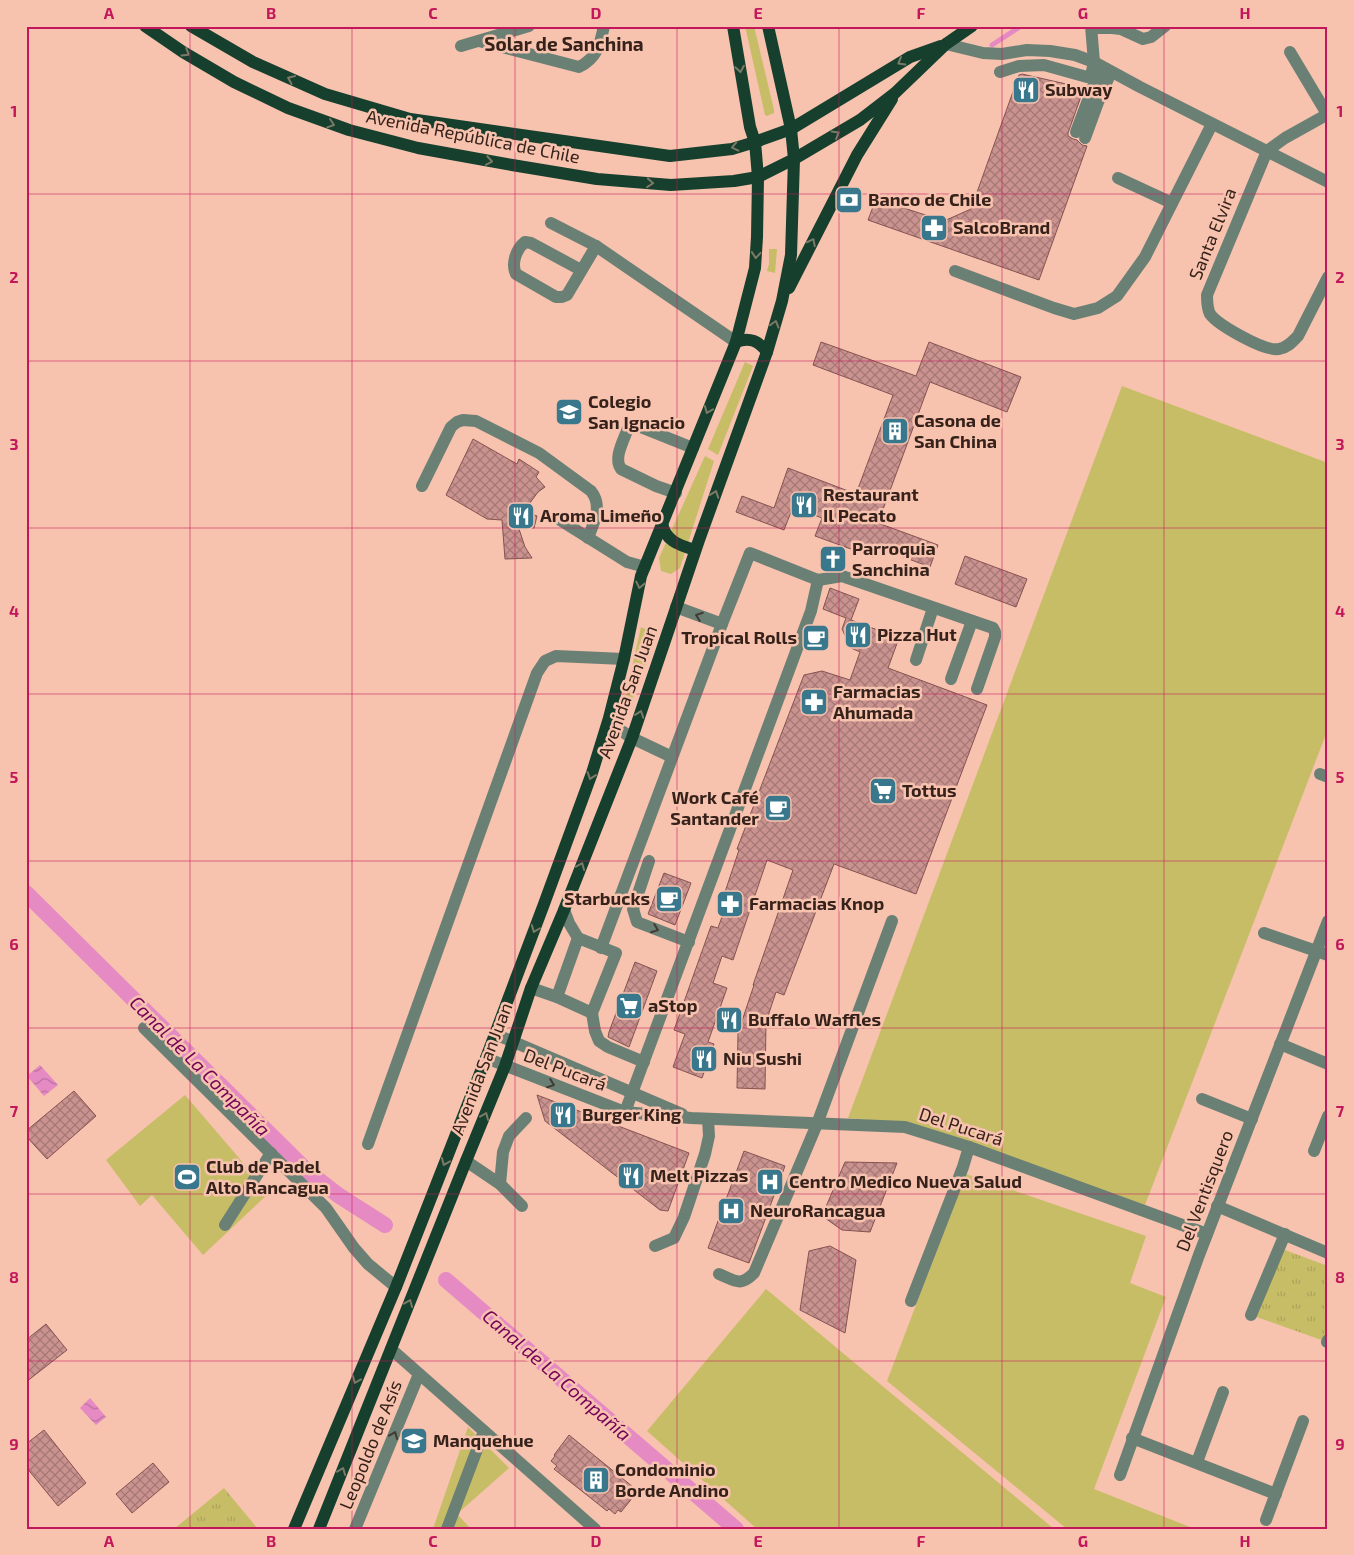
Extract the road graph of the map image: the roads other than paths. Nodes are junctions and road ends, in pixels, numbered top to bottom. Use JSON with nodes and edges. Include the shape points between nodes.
{"nodes":[{"id":1,"x":145,"y":26,"type":"edge"},
{"id":2,"x":191,"y":26,"type":"edge"},
{"id":3,"x":529,"y":26,"type":"edge"},
{"id":4,"x":604,"y":26,"type":"edge"},
{"id":5,"x":733,"y":26,"type":"edge"},
{"id":6,"x":768,"y":26,"type":"edge"},
{"id":7,"x":972,"y":26,"type":"edge"},
{"id":8,"x":1165,"y":26,"type":"edge"},
{"id":9,"x":1092,"y":27,"type":"edge"},
{"id":10,"x":479,"y":41,"type":"junction"},
{"id":11,"x":946,"y":44,"type":"junction"},
{"id":12,"x":461,"y":46,"type":"dead end"},
{"id":13,"x":1290,"y":52,"type":"dead end"},
{"id":14,"x":1102,"y":66,"type":"junction"},
{"id":15,"x":1000,"y":72,"type":"dead end"},
{"id":16,"x":895,"y":93,"type":"junction"},
{"id":17,"x":1328,"y":114,"type":"edge"},
{"id":18,"x":1212,"y":124,"type":"junction"},
{"id":19,"x":791,"y":129,"type":"junction"},
{"id":20,"x":1080,"y":135,"type":"dead end"},
{"id":21,"x":755,"y":142,"type":"junction"},
{"id":22,"x":1267,"y":151,"type":"junction"},
{"id":23,"x":794,"y":159,"type":"junction"},
{"id":24,"x":758,"y":177,"type":"junction"},
{"id":25,"x":1118,"y":178,"type":"dead end"},
{"id":26,"x":1328,"y":182,"type":"edge"},
{"id":27,"x":1172,"y":203,"type":"junction"},
{"id":28,"x":551,"y":223,"type":"dead end"},
{"id":29,"x":596,"y":246,"type":"junction"},
{"id":30,"x":581,"y":270,"type":"junction"},
{"id":31,"x":956,"y":271,"type":"dead end"},
{"id":32,"x":1328,"y":277,"type":"edge"},
{"id":33,"x":782,"y":301,"type":"junction"},
{"id":34,"x":736,"y":342,"type":"junction"},
{"id":35,"x":767,"y":352,"type":"junction"},
{"id":36,"x":693,"y":448,"type":"junction"},
{"id":37,"x":422,"y":486,"type":"dead end"},
{"id":38,"x":676,"y":492,"type":"junction"},
{"id":39,"x":560,"y":520,"type":"dead end"},
{"id":40,"x":662,"y":523,"type":"junction"},
{"id":41,"x":588,"y":538,"type":"junction"},
{"id":42,"x":695,"y":550,"type":"junction"},
{"id":43,"x":645,"y":567,"type":"junction"},
{"id":44,"x":818,"y":580,"type":"junction"},
{"id":45,"x":676,"y":607,"type":"junction"},
{"id":46,"x":933,"y":608,"type":"junction"},
{"id":47,"x":972,"y":621,"type":"junction"},
{"id":48,"x":722,"y":624,"type":"junction"},
{"id":49,"x":624,"y":659,"type":"junction"},
{"id":50,"x":916,"y":660,"type":"dead end"},
{"id":51,"x":951,"y":680,"type":"dead end"},
{"id":52,"x":977,"y":689,"type":"dead end"},
{"id":53,"x":609,"y":718,"type":"junction"},
{"id":54,"x":632,"y":738,"type":"junction"},
{"id":55,"x":672,"y":758,"type":"junction"},
{"id":56,"x":649,"y":860,"type":"dead end"},
{"id":57,"x":564,"y":910,"type":"junction"},
{"id":58,"x":892,"y":921,"type":"dead end"},
{"id":59,"x":1328,"y":921,"type":"edge"},
{"id":60,"x":1264,"y":933,"type":"dead end"},
{"id":61,"x":578,"y":938,"type":"junction"},
{"id":62,"x":689,"y":942,"type":"junction"},
{"id":63,"x":601,"y":948,"type":"junction"},
{"id":64,"x":1322,"y":953,"type":"edge"},
{"id":65,"x":531,"y":988,"type":"junction"},
{"id":66,"x":557,"y":997,"type":"junction"},
{"id":67,"x":592,"y":1013,"type":"junction"},
{"id":68,"x":144,"y":1028,"type":"dead end"},
{"id":69,"x":495,"y":1034,"type":"junction"},
{"id":70,"x":513,"y":1042,"type":"junction"},
{"id":71,"x":1280,"y":1044,"type":"junction"},
{"id":72,"x":486,"y":1058,"type":"junction"},
{"id":73,"x":644,"y":1062,"type":"junction"},
{"id":74,"x":1328,"y":1064,"type":"edge"},
{"id":75,"x":505,"y":1066,"type":"junction"},
{"id":76,"x":633,"y":1092,"type":"junction"},
{"id":77,"x":1202,"y":1099,"type":"dead end"},
{"id":78,"x":625,"y":1112,"type":"junction"},
{"id":79,"x":1328,"y":1116,"type":"edge"},
{"id":80,"x":526,"y":1118,"type":"dead end"},
{"id":81,"x":691,"y":1118,"type":"junction"},
{"id":82,"x":708,"y":1119,"type":"junction"},
{"id":83,"x":1252,"y":1119,"type":"junction"},
{"id":84,"x":817,"y":1124,"type":"junction"},
{"id":85,"x":368,"y":1144,"type":"dead end"},
{"id":86,"x":969,"y":1147,"type":"junction"},
{"id":87,"x":1314,"y":1151,"type":"dead end"},
{"id":88,"x":271,"y":1153,"type":"junction"},
{"id":89,"x":466,"y":1161,"type":"junction"},
{"id":90,"x":500,"y":1184,"type":"junction"},
{"id":91,"x":522,"y":1206,"type":"dead end"},
{"id":92,"x":1217,"y":1206,"type":"junction"},
{"id":93,"x":225,"y":1225,"type":"dead end"},
{"id":94,"x":1207,"y":1234,"type":"junction"},
{"id":95,"x":1285,"y":1234,"type":"junction"},
{"id":96,"x":655,"y":1246,"type":"dead end"},
{"id":97,"x":1328,"y":1253,"type":"edge"},
{"id":98,"x":719,"y":1274,"type":"dead end"},
{"id":99,"x":396,"y":1287,"type":"junction"},
{"id":100,"x":911,"y":1301,"type":"dead end"},
{"id":101,"x":1251,"y":1315,"type":"dead end"},
{"id":102,"x":390,"y":1349,"type":"junction"},
{"id":103,"x":419,"y":1374,"type":"junction"},
{"id":104,"x":1224,"y":1392,"type":"dead end"},
{"id":105,"x":1303,"y":1421,"type":"dead end"},
{"id":106,"x":484,"y":1431,"type":"junction"},
{"id":107,"x":1132,"y":1438,"type":"junction"},
{"id":108,"x":1198,"y":1462,"type":"junction"},
{"id":109,"x":1120,"y":1475,"type":"dead end"},
{"id":110,"x":1276,"y":1494,"type":"junction"},
{"id":111,"x":1266,"y":1520,"type":"dead end"},
{"id":112,"x":321,"y":1525,"type":"edge"},
{"id":113,"x":294,"y":1528,"type":"edge"},
{"id":114,"x":355,"y":1529,"type":"edge"},
{"id":115,"x":448,"y":1529,"type":"edge"},
{"id":116,"x":595,"y":1529,"type":"edge"}],
"edges":[{"from":1,"to":24,"type":"main road","name":"Avenida República de Chile","one_way":true,"via":[[208,67],[260,95],[316,119],[383,140],[598,179],[671,185]]},
{"from":21,"to":2,"type":"main road","name":"Avenida República de Chile","one_way":true,"via":[[732,149],[670,156],[410,119],[325,94],[253,62]]},
{"from":3,"to":10,"type":"street"},
{"from":4,"to":10,"type":"street","via":[[595,54],[588,63],[579,67]]},
{"from":5,"to":21,"type":"main road","name":"Avenida San Juan","one_way":true},
{"from":6,"to":19,"type":"main road","name":"Avenida San Juan"},
{"from":7,"to":11,"type":"main road"},
{"from":8,"to":9,"type":"street","via":[[1151,38],[1143,39],[1121,29]]},
{"from":9,"to":14,"type":"street"},
{"from":10,"to":12,"type":"street"},
{"from":11,"to":14,"type":"street","via":[[982,53],[1050,51],[1075,55]]},
{"from":11,"to":16,"type":"main road"},
{"from":11,"to":19,"type":"main road","name":"Avenida República de Chile","one_way":true,"via":[[910,57]]},
{"from":13,"to":17,"type":"street"},
{"from":14,"to":15,"type":"street","via":[[1087,77],[1044,65],[1019,66]]},
{"from":14,"to":18,"type":"street"},
{"from":14,"to":20,"type":"street","via":[[1100,97]]},
{"from":23,"to":16,"type":"main road","name":"Avenida República de Chile","one_way":true,"via":[[860,120]]},
{"from":33,"to":16,"type":"main road","one_way":true,"via":[[852,164]]},
{"from":17,"to":22,"type":"street"},
{"from":18,"to":22,"type":"street"},
{"from":18,"to":27,"type":"street"},
{"from":19,"to":21,"type":"main road","name":"Avenida República de Chile"},
{"from":19,"to":23,"type":"main road","name":"Avenida San Juan"},
{"from":21,"to":24,"type":"main road","name":"Avenida San Juan"},
{"from":22,"to":26,"type":"street"},
{"from":22,"to":32,"type":"street","name":"Santa Elvira","via":[[1207,295],[1210,314],[1241,336],[1270,350],[1280,349],[1298,336]]},
{"from":23,"to":24,"type":"main road","name":"Avenida República de Chile"},
{"from":23,"to":33,"type":"main road","name":"Avenida San Juan","via":[[791,255]]},
{"from":24,"to":34,"type":"main road","name":"Avenida San Juan","one_way":true,"via":[[755,268]]},
{"from":25,"to":27,"type":"street"},
{"from":27,"to":31,"type":"street","via":[[1144,257],[1116,296],[1098,308],[1074,314]]},
{"from":28,"to":29,"type":"street"},
{"from":29,"to":30,"type":"street"},
{"from":29,"to":34,"type":"street"},
{"from":30,"to":30,"type":"street","via":[[567,295],[562,297],[516,274],[513,265],[525,242]]},
{"from":35,"to":33,"type":"main road","name":"Avenida San Juan","one_way":true},
{"from":34,"to":35,"type":"main road","via":[[749,340],[762,345]]},
{"from":34,"to":36,"type":"main road","name":"Avenida San Juan","one_way":true},
{"from":42,"to":35,"type":"main road","name":"Avenida San Juan","one_way":true},
{"from":36,"to":38,"type":"main road","name":"Avenida San Juan"},
{"from":36,"to":38,"type":"street","via":[[638,426],[628,428],[617,458],[618,465],[656,486]]},
{"from":37,"to":41,"type":"street","via":[[452,427],[464,420],[476,421],[539,453],[591,491],[598,503]]},
{"from":38,"to":40,"type":"main road","name":"Avenida San Juan"},
{"from":39,"to":41,"type":"street"},
{"from":40,"to":42,"type":"main road","via":[[666,536]]},
{"from":40,"to":43,"type":"main road","name":"Avenida San Juan"},
{"from":41,"to":43,"type":"street","via":[[627,562]]},
{"from":42,"to":45,"type":"main road","name":"Avenida San Juan"},
{"from":43,"to":49,"type":"main road","name":"Avenida San Juan","one_way":true},
{"from":44,"to":46,"type":"street","via":[[842,576]]},
{"from":44,"to":48,"type":"street","via":[[750,553]]},
{"from":44,"to":62,"type":"street","via":[[812,611]]},
{"from":48,"to":45,"type":"street","one_way":true},
{"from":54,"to":45,"type":"main road","name":"Avenida San Juan","one_way":true},
{"from":46,"to":47,"type":"street"},
{"from":46,"to":50,"type":"street"},
{"from":47,"to":51,"type":"street"},
{"from":47,"to":52,"type":"street","via":[[993,628],[995,632]]},
{"from":48,"to":55,"type":"street"},
{"from":49,"to":53,"type":"main road","name":"Avenida San Juan"},
{"from":49,"to":85,"type":"street","via":[[556,656],[546,661],[537,673]]},
{"from":53,"to":54,"type":"street","via":[[610,723]]},
{"from":53,"to":69,"type":"main road","name":"Avenida San Juan","one_way":true,"via":[[592,773]]},
{"from":54,"to":55,"type":"street"},
{"from":57,"to":54,"type":"main road","name":"Avenida San Juan","one_way":true},
{"from":55,"to":63,"type":"street"},
{"from":56,"to":62,"type":"street","one_way":true,"via":[[634,910],[637,922]]},
{"from":57,"to":61,"type":"street"},
{"from":57,"to":65,"type":"main road","name":"Avenida San Juan"},
{"from":58,"to":84,"type":"street"},
{"from":59,"to":64,"type":"street","name":"Del Ventisquero"},
{"from":60,"to":64,"type":"street"},
{"from":61,"to":63,"type":"street"},
{"from":61,"to":66,"type":"street"},
{"from":62,"to":73,"type":"street"},
{"from":63,"to":67,"type":"street","via":[[616,953]]},
{"from":64,"to":71,"type":"street","name":"Del Ventisquero"},
{"from":65,"to":66,"type":"street"},
{"from":65,"to":70,"type":"main road","name":"Avenida San Juan"},
{"from":66,"to":67,"type":"street"},
{"from":67,"to":73,"type":"street","via":[[599,1041]]},
{"from":68,"to":88,"type":"street"},
{"from":69,"to":70,"type":"street","name":"Del Pucará"},
{"from":69,"to":72,"type":"main road","name":"Avenida San Juan"},
{"from":70,"to":75,"type":"main road","name":"Avenida San Juan"},
{"from":70,"to":76,"type":"street","name":"Del Pucará"},
{"from":71,"to":74,"type":"street"},
{"from":71,"to":83,"type":"street","name":"Del Ventisquero"},
{"from":72,"to":75,"type":"street","name":"Del Pucará"},
{"from":72,"to":99,"type":"main road","name":"Avenida San Juan","one_way":true},
{"from":73,"to":76,"type":"street"},
{"from":75,"to":78,"type":"street","name":"Del Pucará","one_way":true},
{"from":89,"to":75,"type":"main road","name":"Avenida San Juan","one_way":true},
{"from":76,"to":78,"type":"street"},
{"from":76,"to":81,"type":"street","name":"Del Pucará"},
{"from":77,"to":83,"type":"street"},
{"from":78,"to":81,"type":"street","name":"Del Pucará"},
{"from":79,"to":87,"type":"street"},
{"from":80,"to":90,"type":"street","via":[[509,1136],[503,1152]]},
{"from":81,"to":82,"type":"street","name":"Del Pucará"},
{"from":82,"to":84,"type":"street","name":"Del Pucará"},
{"from":82,"to":96,"type":"street","via":[[705,1154],[684,1217],[674,1238]]},
{"from":83,"to":92,"type":"street","name":"Del Ventisquero"},
{"from":84,"to":86,"type":"street","name":"Del Pucará","via":[[905,1127]]},
{"from":84,"to":98,"type":"street","via":[[754,1273],[746,1282]]},
{"from":86,"to":94,"type":"street","name":"Del Pucará"},
{"from":86,"to":100,"type":"street"},
{"from":88,"to":93,"type":"street"},
{"from":88,"to":99,"type":"street","via":[[326,1208],[368,1264]]},
{"from":89,"to":90,"type":"street"},
{"from":102,"to":89,"type":"main road","name":"Avenida San Juan","one_way":true},
{"from":90,"to":91,"type":"street"},
{"from":92,"to":94,"type":"street","name":"Del Ventisquero"},
{"from":92,"to":95,"type":"street"},
{"from":94,"to":107,"type":"street","name":"Del Ventisquero"},
{"from":95,"to":97,"type":"street"},
{"from":95,"to":101,"type":"street"},
{"from":99,"to":113,"type":"main road","name":"Avenida San Juan","one_way":true},
{"from":102,"to":103,"type":"street"},
{"from":112,"to":102,"type":"main road","name":"Avenida San Juan","one_way":true},
{"from":103,"to":106,"type":"street"},
{"from":114,"to":103,"type":"street","name":"Leopoldo de Asís","one_way":true},
{"from":104,"to":108,"type":"street"},
{"from":105,"to":110,"type":"street"},
{"from":106,"to":115,"type":"street"},
{"from":106,"to":116,"type":"street"},
{"from":107,"to":108,"type":"street"},
{"from":107,"to":109,"type":"street","name":"Del Ventisquero"},
{"from":108,"to":110,"type":"street"},
{"from":110,"to":111,"type":"street"}]}
